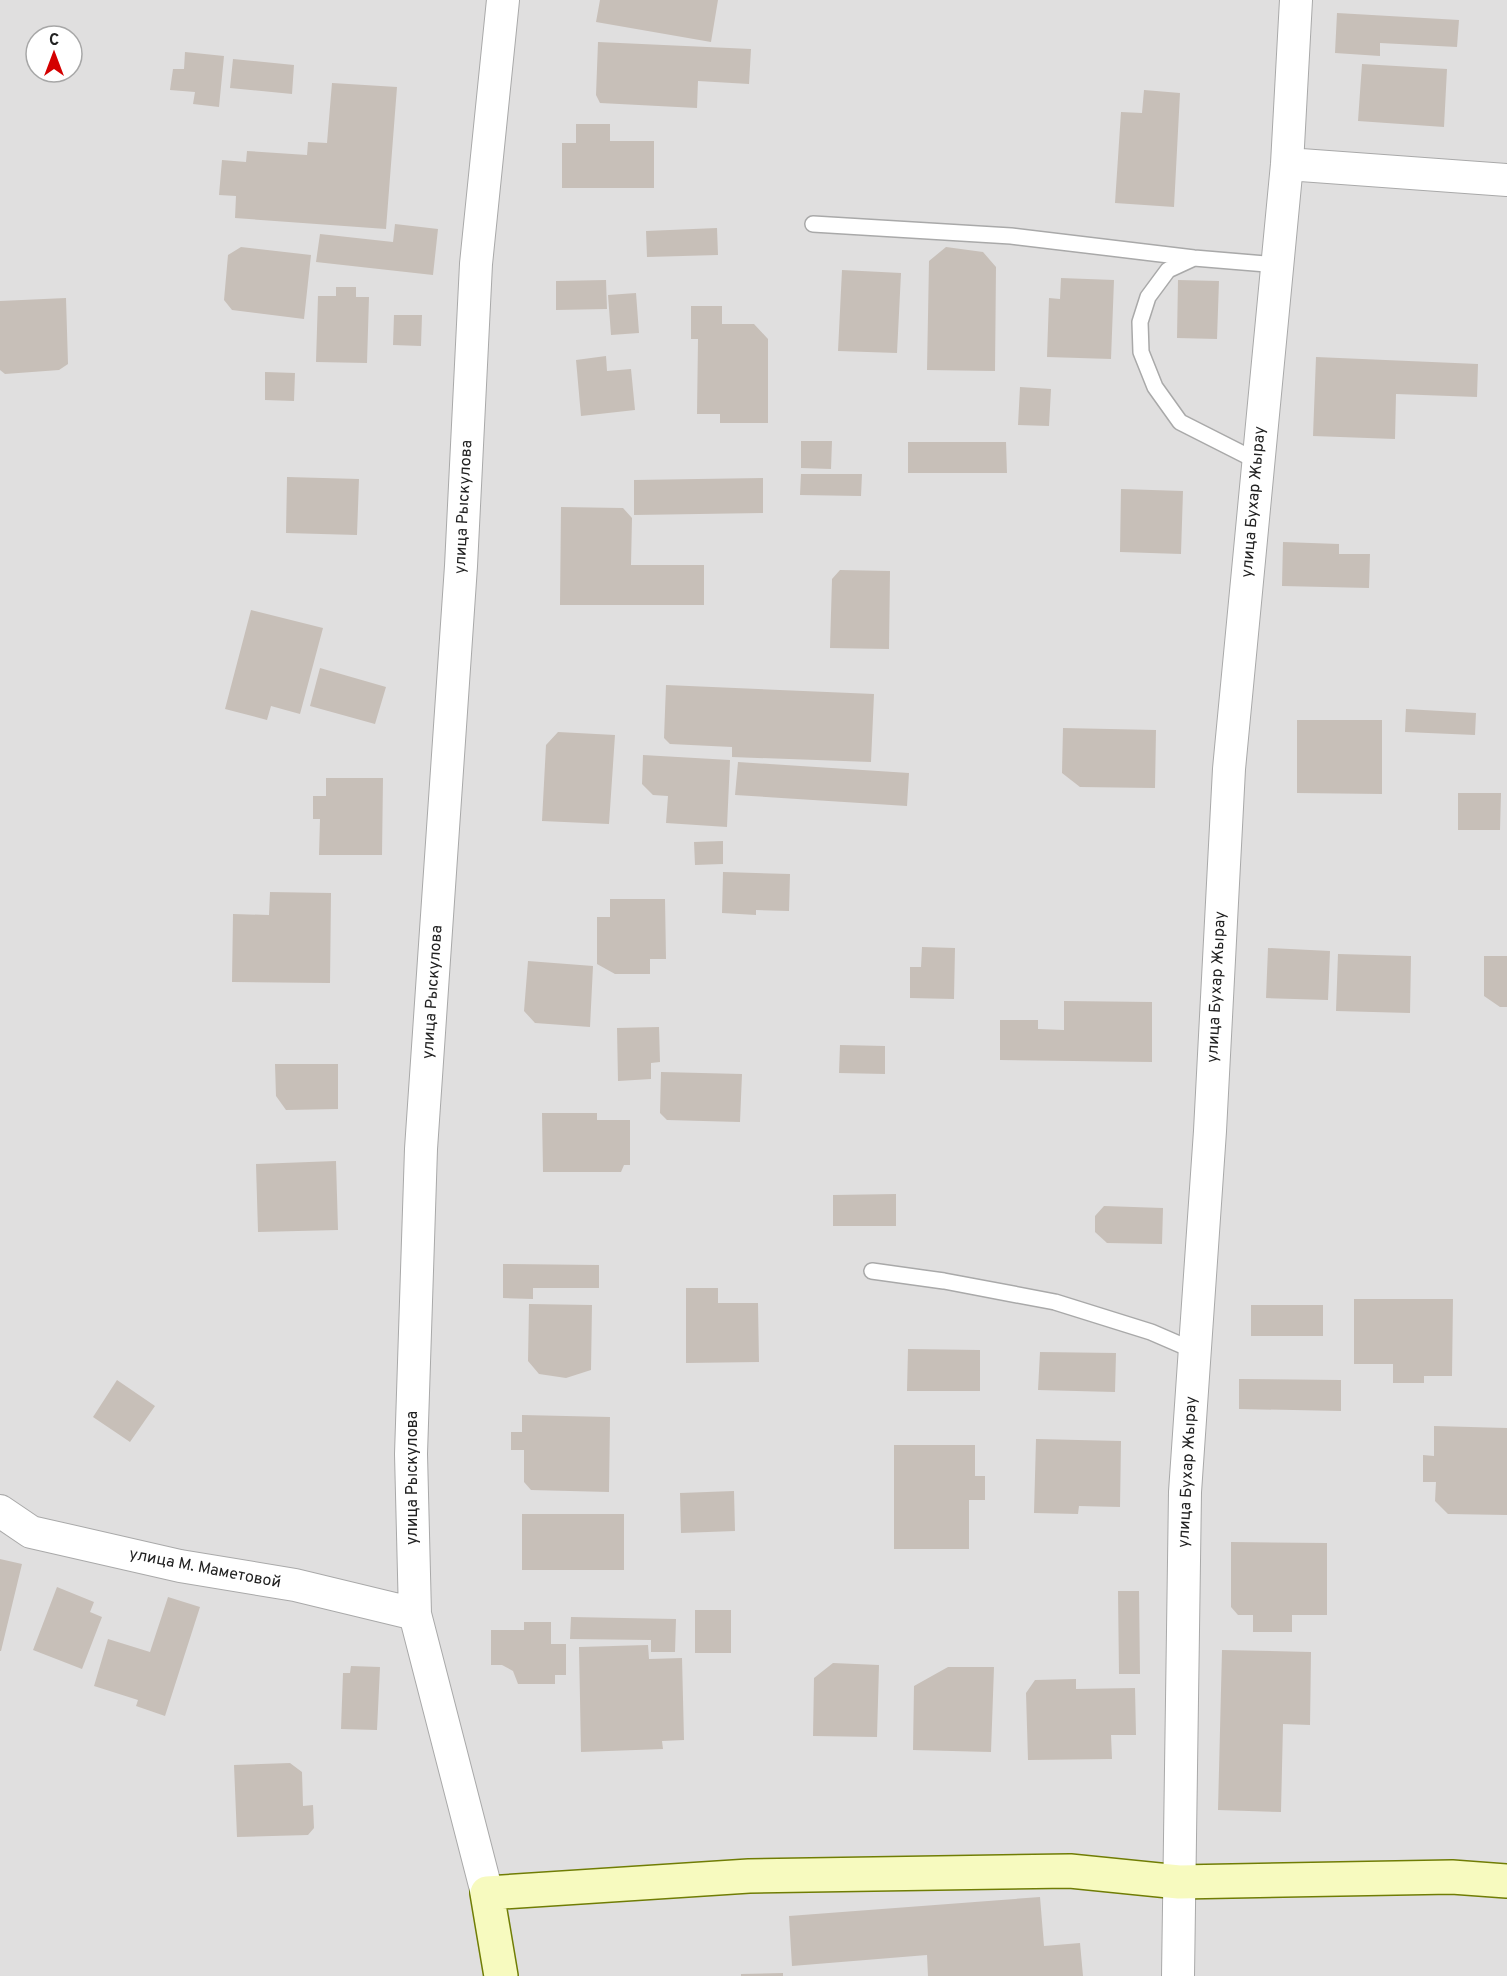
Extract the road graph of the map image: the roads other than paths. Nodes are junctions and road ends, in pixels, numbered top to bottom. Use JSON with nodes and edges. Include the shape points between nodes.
{"nodes":[{"id":1,"x":503,"y":0,"type":"edge"},
{"id":2,"x":1296,"y":0,"type":"edge"},
{"id":3,"x":1287,"y":164,"type":"junction"},
{"id":4,"x":1507,"y":180,"type":"edge"},
{"id":5,"x":813,"y":224,"type":"dead end"},
{"id":6,"x":1194,"y":258,"type":"junction"},
{"id":7,"x":1277,"y":265,"type":"junction"},
{"id":8,"x":1257,"y":461,"type":"junction"},
{"id":9,"x":872,"y":1271,"type":"dead end"},
{"id":10,"x":1195,"y":1351,"type":"junction"},
{"id":11,"x":0,"y":1511,"type":"edge"},
{"id":12,"x":415,"y":1614,"type":"junction"},
{"id":13,"x":1507,"y":1881,"type":"edge"},
{"id":14,"x":1179,"y":1882,"type":"junction"},
{"id":15,"x":487,"y":1893,"type":"junction"},
{"id":16,"x":501,"y":1976,"type":"edge"},
{"id":17,"x":1178,"y":1976,"type":"edge"}],
"edges":[{"from":1,"to":12,"type":"street","name":"улица Рыскулова","via":[[476,264],[461,566],[421,1149],[411,1454]]},
{"from":2,"to":3,"type":"street","name":"улица Бухар Жырау"},
{"from":3,"to":4,"type":"street"},
{"from":3,"to":7,"type":"street","name":"улица Бухар Жырау"},
{"from":5,"to":6,"type":"lane","via":[[1011,236]]},
{"from":6,"to":7,"type":"lane"},
{"from":6,"to":8,"type":"lane","via":[[1168,270],[1148,297],[1140,322],[1142,352],[1155,387],[1180,422]]},
{"from":7,"to":8,"type":"street","name":"улица Бухар Жырау"},
{"from":8,"to":10,"type":"street","name":"улица Бухар Жырау","via":[[1229,769]]},
{"from":9,"to":10,"type":"lane","via":[[1055,1302],[1151,1332]]},
{"from":10,"to":14,"type":"street","name":"улица Бухар Жырау","via":[[1185,1492]]},
{"from":11,"to":12,"type":"street","name":"улица М. Маметовой","via":[[31,1532],[180,1566],[295,1585]]},
{"from":12,"to":15,"type":"street","name":"улица Рыскулова"},
{"from":13,"to":14,"type":"street","via":[[1452,1877]]},
{"from":14,"to":15,"type":"street","via":[[1070,1870],[749,1876]]},
{"from":14,"to":17,"type":"street","name":"улица Бухар Жырау"},
{"from":15,"to":16,"type":"street","name":"улица Рыскулова"}]}
